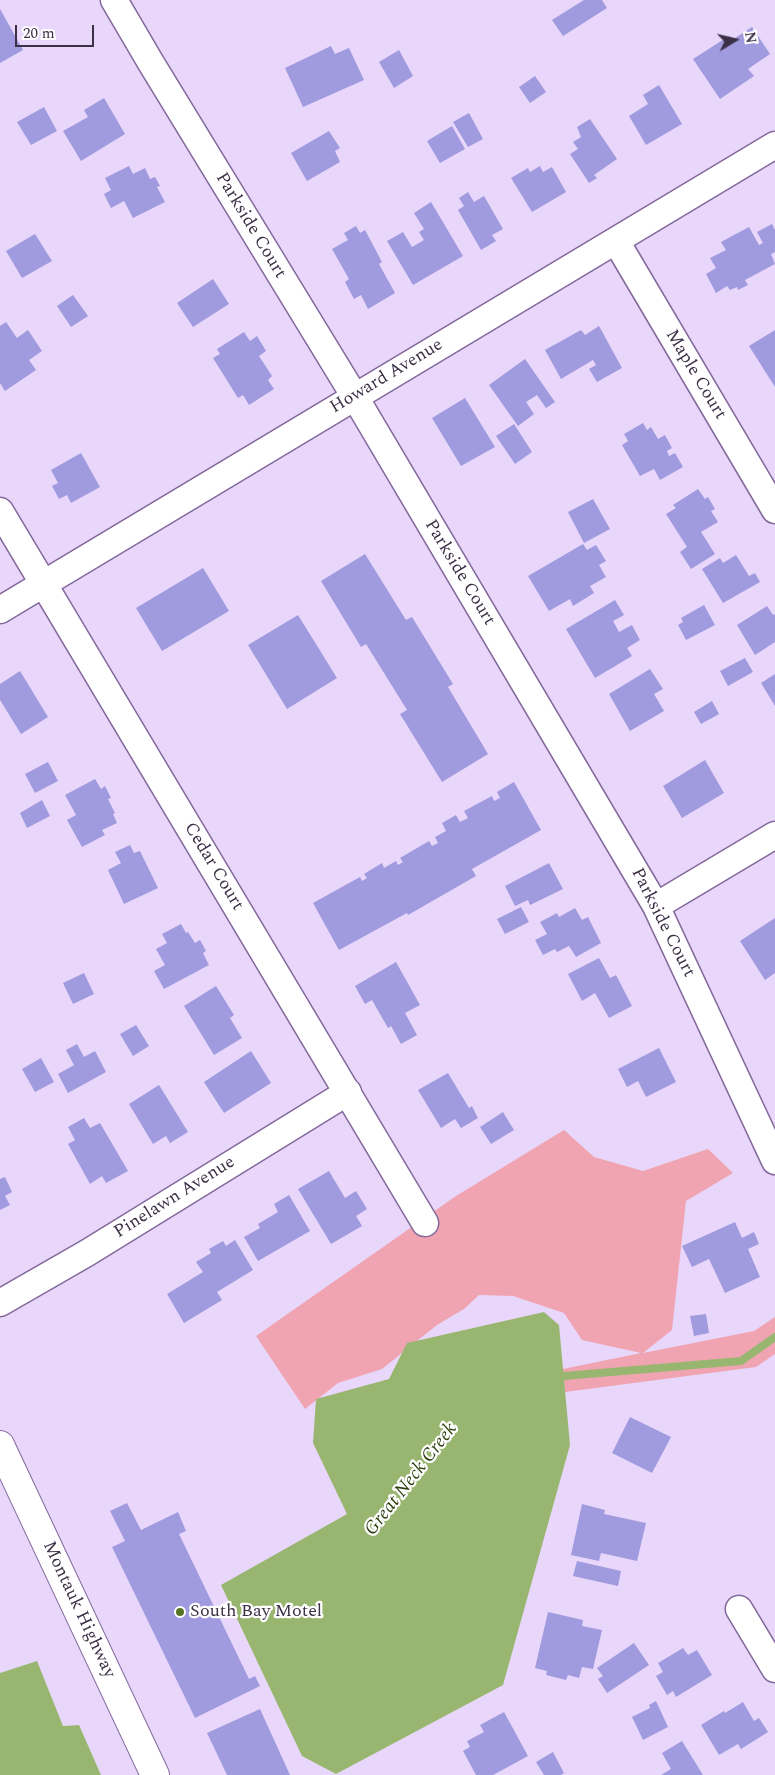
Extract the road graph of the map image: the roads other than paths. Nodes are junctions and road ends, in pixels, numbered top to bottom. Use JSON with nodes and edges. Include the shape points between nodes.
{"nodes":[{"id":1,"x":114,"y":0,"type":"edge"},
{"id":2,"x":775,"y":145,"type":"edge"},
{"id":3,"x":616,"y":240,"type":"junction"},
{"id":4,"x":355,"y":397,"type":"junction"},
{"id":5,"x":775,"y":510,"type":"edge"},
{"id":6,"x":0,"y":511,"type":"edge"},
{"id":7,"x":44,"y":584,"type":"junction"},
{"id":8,"x":0,"y":610,"type":"edge"},
{"id":9,"x":775,"y":835,"type":"edge"},
{"id":10,"x":656,"y":906,"type":"junction"},
{"id":11,"x":348,"y":1092,"type":"junction"},
{"id":12,"x":775,"y":1161,"type":"edge"},
{"id":13,"x":425,"y":1223,"type":"dead end"},
{"id":14,"x":0,"y":1302,"type":"edge"},
{"id":15,"x":0,"y":1445,"type":"edge"},
{"id":16,"x":739,"y":1609,"type":"dead end"},
{"id":17,"x":775,"y":1669,"type":"edge"},
{"id":18,"x":155,"y":1775,"type":"edge"}],
"edges":[{"from":1,"to":4,"type":"street","name":"Parkside Court"},
{"from":2,"to":3,"type":"street","name":"Howard Avenue"},
{"from":3,"to":4,"type":"street","name":"Howard Avenue"},
{"from":3,"to":5,"type":"street","name":"Maple Court"},
{"from":4,"to":7,"type":"street","name":"Howard Avenue"},
{"from":4,"to":10,"type":"street","name":"Parkside Court"},
{"from":6,"to":7,"type":"street","name":"Cedar Court"},
{"from":7,"to":8,"type":"street","name":"Howard Avenue"},
{"from":7,"to":11,"type":"street","name":"Cedar Court"},
{"from":9,"to":10,"type":"street"},
{"from":10,"to":12,"type":"street","name":"Parkside Court"},
{"from":11,"to":13,"type":"street","name":"Cedar Court"},
{"from":11,"to":14,"type":"street","name":"Pinelawn Avenue","via":[[87,1253]]},
{"from":15,"to":18,"type":"main road","name":"Montauk Highway"},
{"from":16,"to":17,"type":"street"}]}
